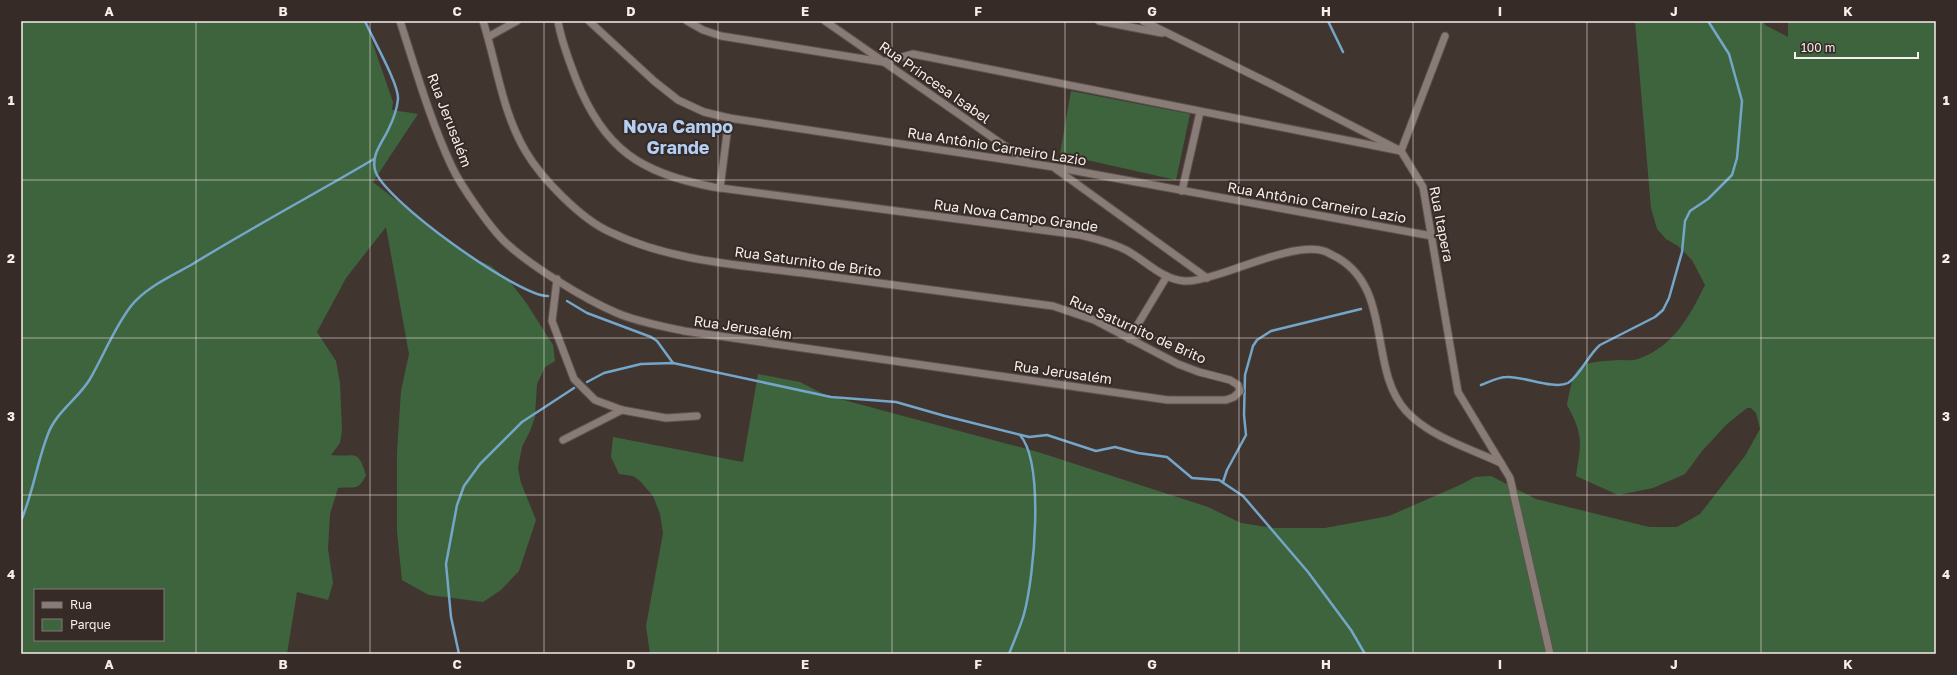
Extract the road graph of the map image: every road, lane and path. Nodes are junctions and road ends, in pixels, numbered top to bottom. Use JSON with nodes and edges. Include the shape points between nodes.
{"nodes":[{"id":1,"x":400,"y":21,"type":"edge"},
{"id":2,"x":483,"y":21,"type":"edge"},
{"id":3,"x":517,"y":21,"type":"edge"},
{"id":4,"x":558,"y":21,"type":"edge"},
{"id":5,"x":589,"y":21,"type":"edge"},
{"id":6,"x":687,"y":21,"type":"edge"},
{"id":7,"x":825,"y":21,"type":"edge"},
{"id":8,"x":1099,"y":21,"type":"edge"},
{"id":9,"x":1143,"y":21,"type":"edge"},
{"id":10,"x":1173,"y":35,"type":"junction"},
{"id":11,"x":1445,"y":36,"type":"dead end"},
{"id":12,"x":488,"y":37,"type":"junction"},
{"id":13,"x":883,"y":62,"type":"junction"},
{"id":14,"x":1200,"y":112,"type":"junction"},
{"id":15,"x":729,"y":118,"type":"junction"},
{"id":16,"x":1401,"y":151,"type":"junction"},
{"id":17,"x":1031,"y":164,"type":"junction"},
{"id":18,"x":1054,"y":168,"type":"junction"},
{"id":19,"x":720,"y":188,"type":"junction"},
{"id":20,"x":1182,"y":191,"type":"junction"},
{"id":21,"x":1432,"y":236,"type":"junction"},
{"id":22,"x":1167,"y":276,"type":"junction"},
{"id":23,"x":1207,"y":278,"type":"junction"},
{"id":24,"x":557,"y":279,"type":"junction"},
{"id":25,"x":1129,"y":339,"type":"junction"},
{"id":26,"x":1240,"y":391,"type":"joint"},
{"id":27,"x":622,"y":410,"type":"junction"},
{"id":28,"x":697,"y":416,"type":"dead end"},
{"id":29,"x":563,"y":440,"type":"dead end"},
{"id":30,"x":1501,"y":463,"type":"junction"},
{"id":31,"x":1550,"y":654,"type":"edge"}],
"edges":[{"from":1,"to":24,"type":"street","name":"Rua Jerusalém","via":[[452,168],[504,241],[538,268]]},
{"from":2,"to":12,"type":"street","name":"Rua Saturnito de Brito"},
{"from":3,"to":12,"type":"street"},
{"from":4,"to":19,"type":"street","name":"Rua Nova Campo Grande","via":[[567,57],[580,90],[595,119],[610,139],[632,159],[658,173]]},
{"from":5,"to":15,"type":"street","name":"Rua Antônio Carneiro Lazio","via":[[678,100],[704,112]]},
{"from":6,"to":13,"type":"street","via":[[722,36]]},
{"from":7,"to":13,"type":"street","name":"Rua Princesa Isabel"},
{"from":8,"to":10,"type":"street"},
{"from":9,"to":10,"type":"street"},
{"from":10,"to":16,"type":"street"},
{"from":11,"to":16,"type":"street"},
{"from":12,"to":25,"type":"street","name":"Rua Saturnito de Brito","via":[[508,115],[526,152],[551,184],[572,205],[608,232],[637,244],[698,259],[1053,306],[1094,320]]},
{"from":13,"to":14,"type":"street","via":[[913,54]]},
{"from":13,"to":17,"type":"street","name":"Rua Princesa Isabel"},
{"from":14,"to":16,"type":"street"},
{"from":14,"to":20,"type":"street"},
{"from":15,"to":17,"type":"street","name":"Rua Antônio Carneiro Lazio"},
{"from":15,"to":19,"type":"street"},
{"from":16,"to":21,"type":"street","name":"Rua Itapera","via":[[1423,187]]},
{"from":17,"to":18,"type":"street","name":"Rua Antônio Carneiro Lazio"},
{"from":18,"to":20,"type":"street","name":"Rua Antônio Carneiro Lazio"},
{"from":18,"to":23,"type":"street"},
{"from":19,"to":22,"type":"street","name":"Rua Nova Campo Grande","via":[[1080,235],[1121,248]]},
{"from":20,"to":21,"type":"street","name":"Rua Antônio Carneiro Lazio"},
{"from":21,"to":30,"type":"street","name":"Rua Itapera","via":[[1458,392]]},
{"from":22,"to":23,"type":"street","name":"Rua Nova Campo Grande","via":[[1184,281]]},
{"from":22,"to":25,"type":"street"},
{"from":23,"to":30,"type":"street","name":"Rua Nova Campo Grande","via":[[1288,253],[1308,250],[1324,251],[1339,259],[1354,272],[1366,290],[1374,311],[1389,380],[1406,411],[1424,428]]},
{"from":24,"to":26,"type":"street","name":"Rua Jerusalém","via":[[616,312],[684,331],[1168,400],[1226,400]]},
{"from":24,"to":27,"type":"street","via":[[552,322],[574,378],[595,400]]},
{"from":25,"to":26,"type":"street","name":"Rua Saturnito de Brito","via":[[1178,364],[1230,380],[1238,385]]},
{"from":27,"to":28,"type":"street","via":[[666,418]]},
{"from":27,"to":29,"type":"street"},
{"from":30,"to":31,"type":"street","name":"Rua Itapera","via":[[1510,478]]}]}
